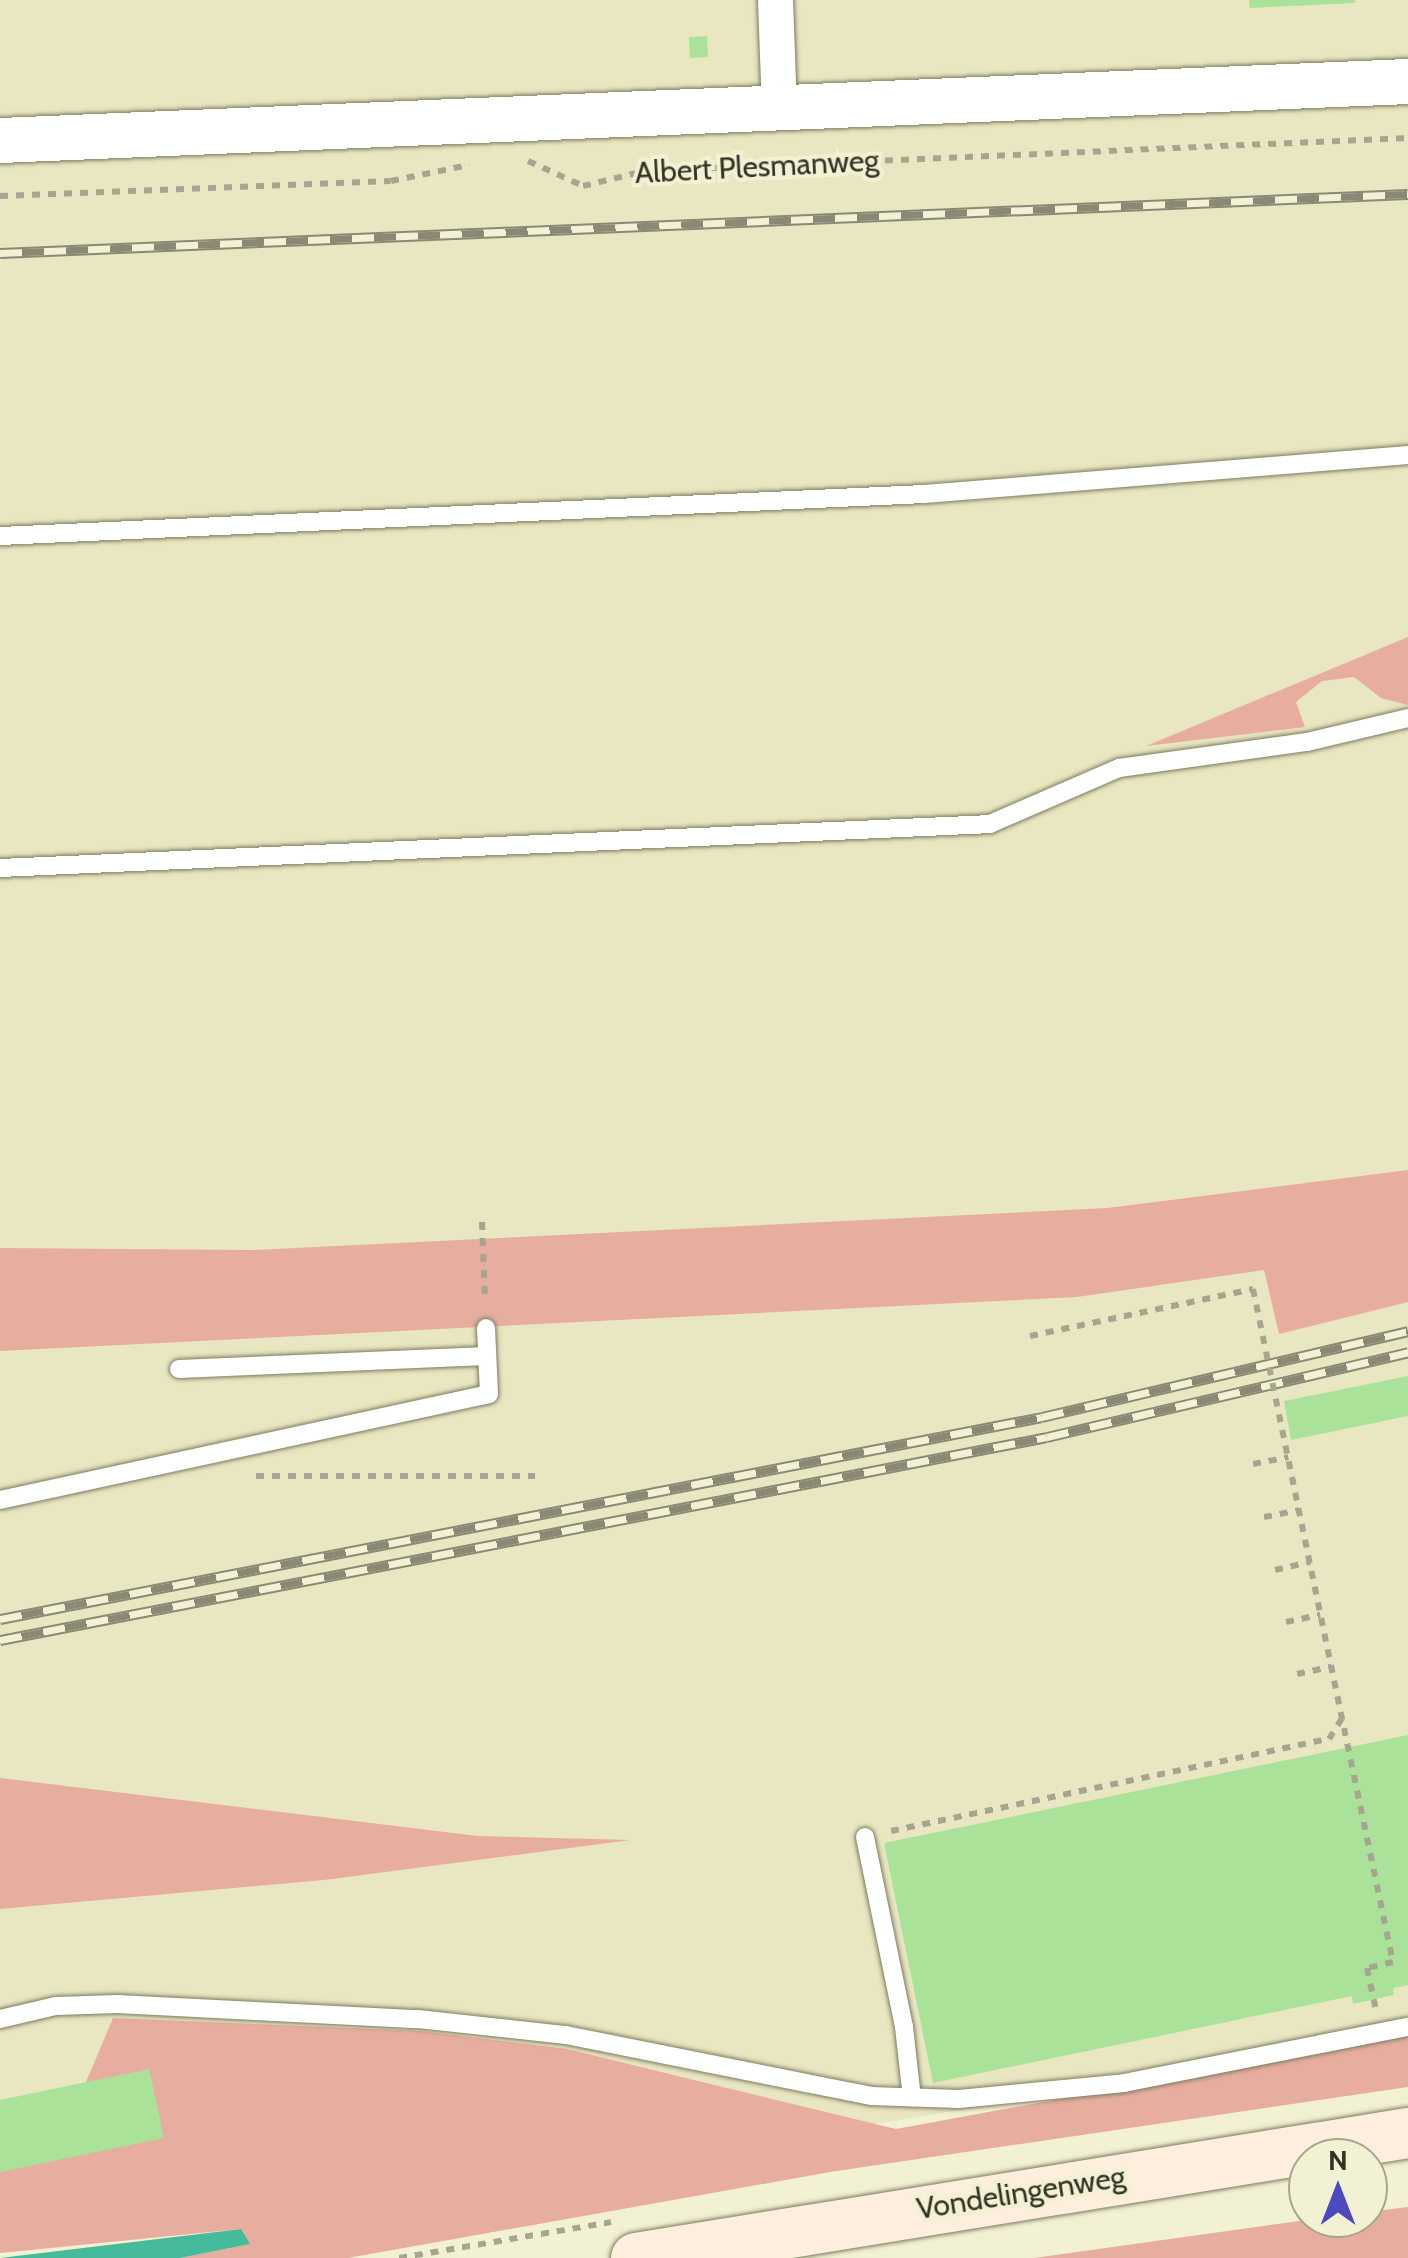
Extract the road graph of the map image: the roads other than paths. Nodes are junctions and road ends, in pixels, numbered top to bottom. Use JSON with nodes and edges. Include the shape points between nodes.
{"nodes":[{"id":1,"x":775,"y":0,"type":"edge"},
{"id":2,"x":1408,"y":81,"type":"edge"},
{"id":3,"x":779,"y":107,"type":"junction"},
{"id":4,"x":0,"y":140,"type":"edge"},
{"id":5,"x":1408,"y":454,"type":"edge"},
{"id":6,"x":0,"y":536,"type":"edge"},
{"id":7,"x":1408,"y":718,"type":"edge"},
{"id":8,"x":0,"y":868,"type":"edge"},
{"id":9,"x":486,"y":1328,"type":"road end"},
{"id":10,"x":487,"y":1356,"type":"junction"},
{"id":11,"x":178,"y":1369,"type":"dead end"},
{"id":12,"x":0,"y":1500,"type":"edge"},
{"id":13,"x":865,"y":1837,"type":"road end"},
{"id":14,"x":0,"y":2019,"type":"edge"},
{"id":15,"x":1408,"y":2027,"type":"edge"},
{"id":16,"x":912,"y":2098,"type":"junction"},
{"id":17,"x":1408,"y":2134,"type":"edge"},
{"id":18,"x":636,"y":2258,"type":"edge"}],
"edges":[{"from":1,"to":3,"type":"street"},
{"from":2,"to":3,"type":"street","name":"Albert Plesmanweg"},
{"from":3,"to":4,"type":"street","name":"Albert Plesmanweg"},
{"from":5,"to":6,"type":"lane","via":[[924,494]]},
{"from":7,"to":8,"type":"lane","via":[[1308,742],[1130,766],[990,824]]},
{"from":9,"to":10,"type":"lane"},
{"from":10,"to":11,"type":"lane"},
{"from":10,"to":12,"type":"lane","via":[[488,1394]]},
{"from":13,"to":16,"type":"lane"},
{"from":14,"to":16,"type":"lane","via":[[84,2004],[418,2019],[566,2035],[838,2091]]},
{"from":15,"to":16,"type":"lane","via":[[1087,2089]]},
{"from":17,"to":18,"type":"main road","name":"Vondelingenweg"}]}
